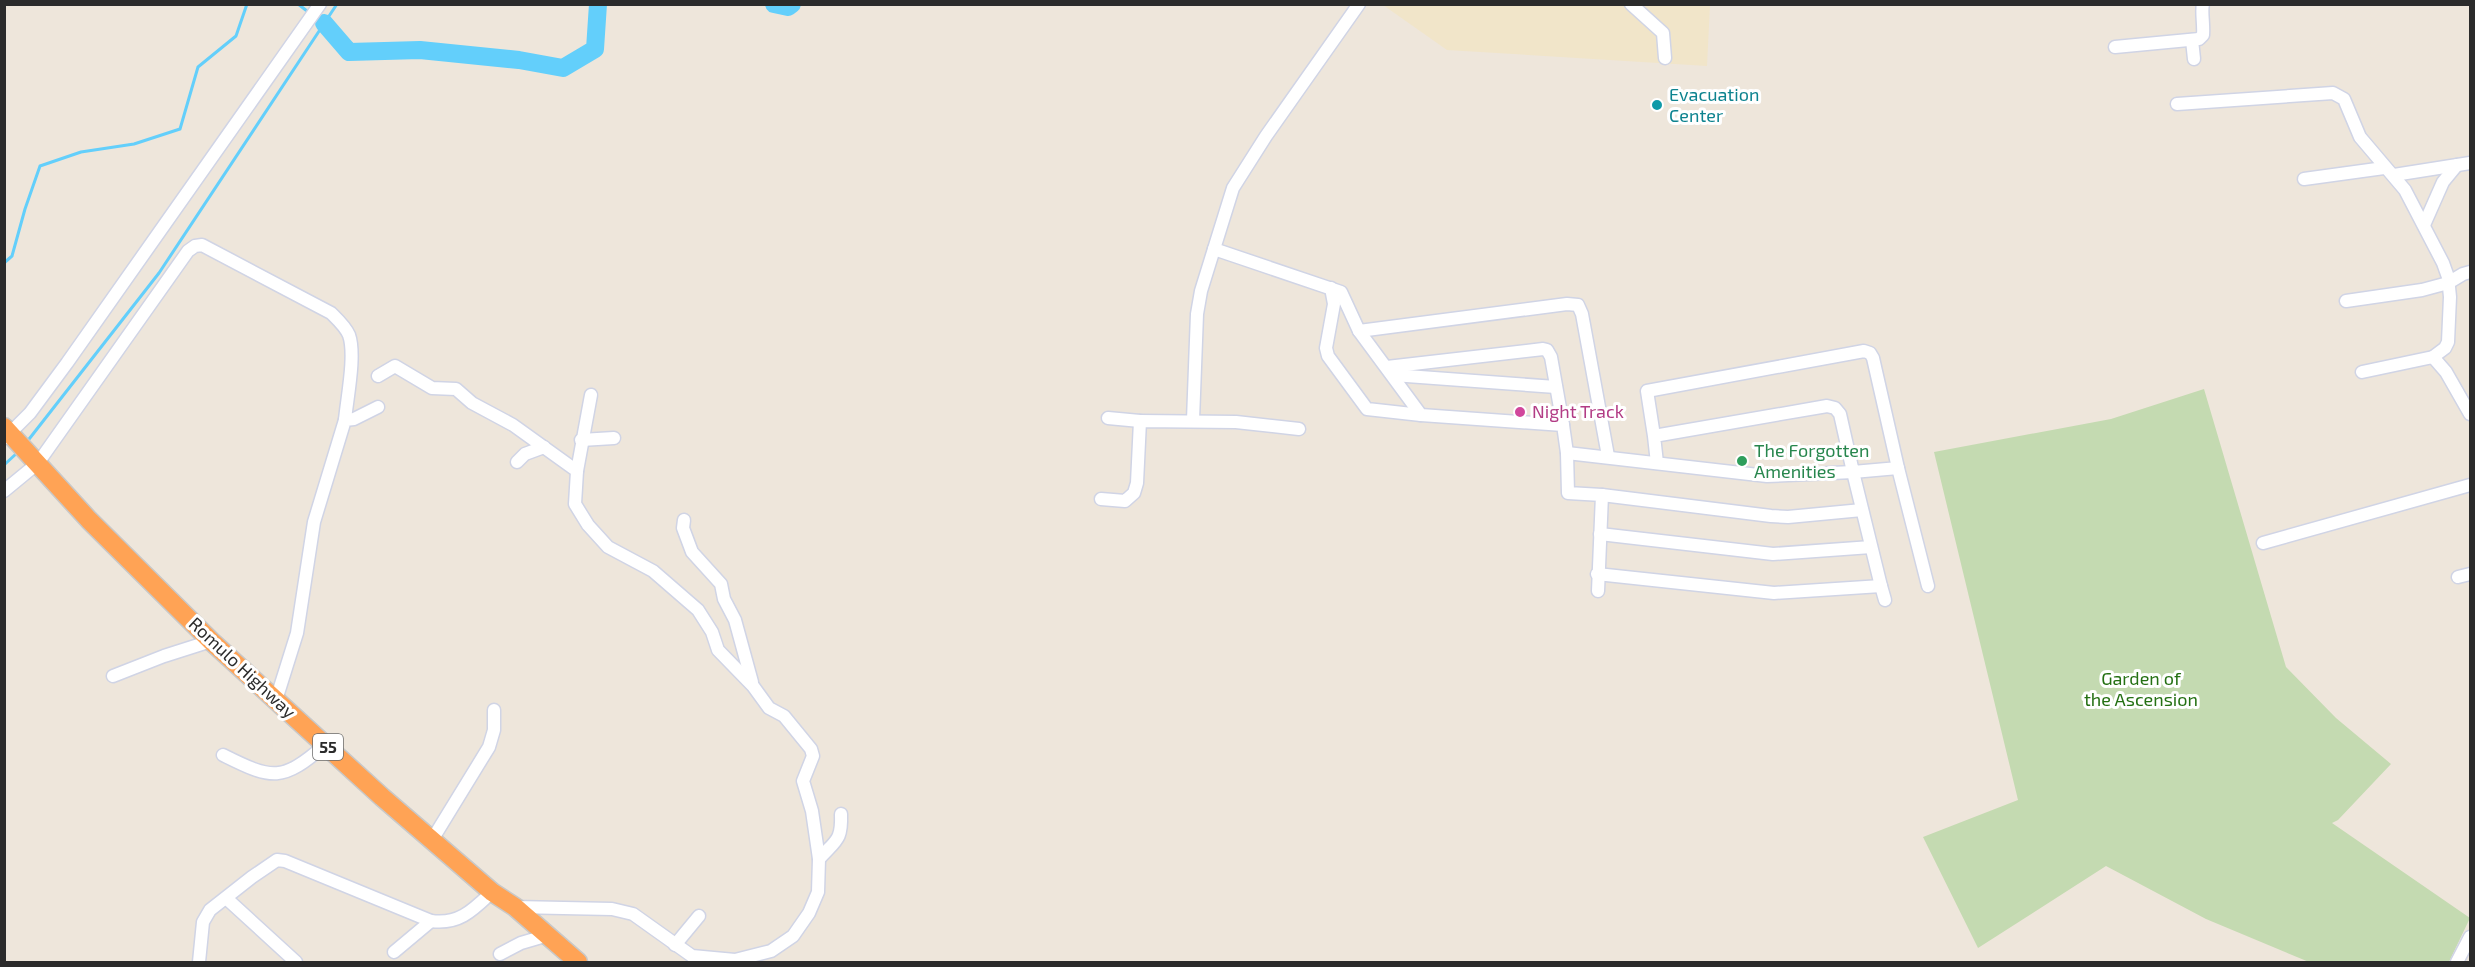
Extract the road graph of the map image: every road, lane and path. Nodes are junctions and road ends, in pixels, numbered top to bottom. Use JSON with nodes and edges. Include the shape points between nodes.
{"nodes":[{"id":1,"x":320,"y":4,"type":"edge"},
{"id":2,"x":1359,"y":4,"type":"edge"},
{"id":3,"x":1631,"y":4,"type":"edge"},
{"id":4,"x":2203,"y":4,"type":"edge"},
{"id":5,"x":2192,"y":40,"type":"junction"},
{"id":6,"x":2115,"y":47,"type":"dead end"},
{"id":7,"x":1665,"y":58,"type":"dead end"},
{"id":8,"x":2194,"y":59,"type":"dead end"},
{"id":9,"x":2177,"y":104,"type":"dead end"},
{"id":10,"x":2470,"y":163,"type":"edge"},
{"id":11,"x":2457,"y":165,"type":"junction"},
{"id":12,"x":2389,"y":172,"type":"junction"},
{"id":13,"x":2304,"y":179,"type":"dead end"},
{"id":14,"x":2424,"y":225,"type":"junction"},
{"id":15,"x":1214,"y":249,"type":"junction"},
{"id":16,"x":2470,"y":272,"type":"edge"},
{"id":17,"x":2448,"y":283,"type":"junction"},
{"id":18,"x":1331,"y":288,"type":"junction"},
{"id":19,"x":2346,"y":301,"type":"dead end"},
{"id":20,"x":1333,"y":314,"type":"junction"},
{"id":21,"x":1352,"y":318,"type":"junction"},
{"id":22,"x":1359,"y":331,"type":"junction"},
{"id":23,"x":2433,"y":357,"type":"junction"},
{"id":24,"x":1390,"y":371,"type":"junction"},
{"id":25,"x":2362,"y":372,"type":"dead end"},
{"id":26,"x":378,"y":376,"type":"dead end"},
{"id":27,"x":1556,"y":387,"type":"junction"},
{"id":28,"x":591,"y":395,"type":"dead end"},
{"id":29,"x":378,"y":407,"type":"dead end"},
{"id":30,"x":2470,"y":414,"type":"edge"},
{"id":31,"x":1421,"y":415,"type":"junction"},
{"id":32,"x":1108,"y":418,"type":"dead end"},
{"id":33,"x":345,"y":420,"type":"junction"},
{"id":34,"x":1193,"y":420,"type":"junction"},
{"id":35,"x":1140,"y":421,"type":"junction"},
{"id":36,"x":1563,"y":425,"type":"junction"},
{"id":37,"x":1299,"y":429,"type":"dead end"},
{"id":38,"x":8,"y":434,"type":"edge"},
{"id":39,"x":1654,"y":436,"type":"junction"},
{"id":40,"x":614,"y":438,"type":"dead end"},
{"id":41,"x":581,"y":440,"type":"junction"},
{"id":42,"x":544,"y":447,"type":"junction"},
{"id":43,"x":1567,"y":453,"type":"junction"},
{"id":44,"x":1608,"y":456,"type":"junction"},
{"id":45,"x":35,"y":460,"type":"junction"},
{"id":46,"x":517,"y":462,"type":"dead end"},
{"id":47,"x":1658,"y":463,"type":"junction"},
{"id":48,"x":1898,"y":468,"type":"junction"},
{"id":49,"x":577,"y":471,"type":"junction"},
{"id":50,"x":1853,"y":472,"type":"junction"},
{"id":51,"x":2470,"y":485,"type":"edge"},
{"id":52,"x":4,"y":491,"type":"edge"},
{"id":53,"x":1602,"y":495,"type":"junction"},
{"id":54,"x":1101,"y":499,"type":"dead end"},
{"id":55,"x":1863,"y":510,"type":"junction"},
{"id":56,"x":684,"y":520,"type":"dead end"},
{"id":57,"x":1600,"y":534,"type":"junction"},
{"id":58,"x":2263,"y":543,"type":"dead end"},
{"id":59,"x":1871,"y":547,"type":"junction"},
{"id":60,"x":1598,"y":574,"type":"junction"},
{"id":61,"x":1881,"y":586,"type":"junction"},
{"id":62,"x":1928,"y":586,"type":"dead end"},
{"id":63,"x":1598,"y":591,"type":"dead end"},
{"id":64,"x":1885,"y":600,"type":"dead end"},
{"id":65,"x":211,"y":641,"type":"junction"},
{"id":66,"x":113,"y":676,"type":"dead end"},
{"id":67,"x":753,"y":686,"type":"junction"},
{"id":68,"x":276,"y":700,"type":"junction"},
{"id":69,"x":494,"y":710,"type":"dead end"},
{"id":70,"x":325,"y":745,"type":"junction"},
{"id":71,"x":223,"y":755,"type":"dead end"},
{"id":72,"x":841,"y":814,"type":"dead end"},
{"id":73,"x":432,"y":840,"type":"junction"},
{"id":74,"x":819,"y":860,"type":"junction"},
{"id":75,"x":492,"y":892,"type":"junction"},
{"id":76,"x":226,"y":898,"type":"junction"},
{"id":77,"x":515,"y":908,"type":"junction"},
{"id":78,"x":699,"y":916,"type":"dead end"},
{"id":79,"x":431,"y":921,"type":"junction"},
{"id":80,"x":545,"y":936,"type":"junction"},
{"id":81,"x":2470,"y":937,"type":"edge"},
{"id":82,"x":675,"y":945,"type":"junction"},
{"id":83,"x":394,"y":952,"type":"dead end"},
{"id":84,"x":500,"y":954,"type":"dead end"},
{"id":85,"x":2463,"y":956,"type":"edge"},
{"id":86,"x":199,"y":963,"type":"edge"},
{"id":87,"x":296,"y":963,"type":"edge"},
{"id":88,"x":578,"y":963,"type":"edge"}],
"edges":[{"from":1,"to":38,"type":"street","via":[[42,398]]},
{"from":2,"to":15,"type":"street","via":[[1233,188]]},
{"from":3,"to":7,"type":"street","via":[[1663,33]]},
{"from":4,"to":5,"type":"street","via":[[2203,35]]},
{"from":5,"to":6,"type":"street"},
{"from":5,"to":8,"type":"street"},
{"from":9,"to":12,"type":"street","via":[[2340,94],[2360,137]]},
{"from":10,"to":11,"type":"street"},
{"from":11,"to":12,"type":"street"},
{"from":11,"to":14,"type":"street","via":[[2443,182]]},
{"from":12,"to":13,"type":"street"},
{"from":12,"to":14,"type":"street"},
{"from":14,"to":17,"type":"street","via":[[2443,263]]},
{"from":15,"to":18,"type":"street"},
{"from":15,"to":34,"type":"street","via":[[1197,314]]},
{"from":16,"to":17,"type":"street"},
{"from":17,"to":19,"type":"street"},
{"from":17,"to":23,"type":"street","via":[[2448,342]]},
{"from":18,"to":20,"type":"street"},
{"from":18,"to":21,"type":"street","via":[[1344,295]]},
{"from":20,"to":21,"type":"street"},
{"from":20,"to":31,"type":"street","via":[[1327,354],[1364,406],[1373,411]]},
{"from":21,"to":22,"type":"street"},
{"from":22,"to":24,"type":"street"},
{"from":22,"to":44,"type":"street","via":[[1578,305]]},
{"from":23,"to":25,"type":"street"},
{"from":23,"to":30,"type":"street"},
{"from":24,"to":27,"type":"street"},
{"from":24,"to":27,"type":"street","via":[[1543,349],[1551,357]]},
{"from":24,"to":31,"type":"street"},
{"from":26,"to":42,"type":"street","via":[[395,366],[432,388],[456,389],[472,404]]},
{"from":27,"to":36,"type":"street"},
{"from":28,"to":41,"type":"street"},
{"from":29,"to":33,"type":"street"},
{"from":31,"to":36,"type":"street"},
{"from":32,"to":35,"type":"street"},
{"from":33,"to":45,"type":"street","via":[[351,349],[349,334],[340,322],[331,313],[202,245],[188,251]]},
{"from":33,"to":68,"type":"street","via":[[314,522],[297,633]]},
{"from":34,"to":35,"type":"street"},
{"from":34,"to":37,"type":"street"},
{"from":35,"to":54,"type":"street","via":[[1134,493],[1125,501]]},
{"from":36,"to":43,"type":"street"},
{"from":38,"to":45,"type":"highway","name":"Romulo Highway","number":"55"},
{"from":39,"to":47,"type":"street"},
{"from":39,"to":48,"type":"street","via":[[1647,391],[1864,351],[1873,358]]},
{"from":39,"to":50,"type":"street","via":[[1832,406],[1840,414]]},
{"from":40,"to":41,"type":"street"},
{"from":41,"to":49,"type":"street"},
{"from":42,"to":46,"type":"street","via":[[525,454]]},
{"from":42,"to":49,"type":"street"},
{"from":43,"to":44,"type":"street"},
{"from":43,"to":53,"type":"street","via":[[1568,493]]},
{"from":44,"to":47,"type":"street"},
{"from":45,"to":52,"type":"street"},
{"from":45,"to":65,"type":"highway","name":"Romulo Highway","number":"55","via":[[89,520]]},
{"from":47,"to":50,"type":"street","via":[[1767,476]]},
{"from":48,"to":50,"type":"street"},
{"from":48,"to":62,"type":"street"},
{"from":49,"to":67,"type":"street","via":[[575,504],[588,525],[608,547],[653,571],[698,610],[718,650]]},
{"from":50,"to":55,"type":"street"},
{"from":51,"to":58,"type":"street"},
{"from":53,"to":55,"type":"street","via":[[1788,517]]},
{"from":53,"to":57,"type":"street"},
{"from":55,"to":59,"type":"street"},
{"from":56,"to":67,"type":"street","via":[[692,552],[721,584]]},
{"from":57,"to":59,"type":"street","via":[[1773,554]]},
{"from":57,"to":60,"type":"street"},
{"from":59,"to":61,"type":"street"},
{"from":60,"to":61,"type":"street","via":[[1767,593]]},
{"from":60,"to":63,"type":"street"},
{"from":61,"to":64,"type":"street"},
{"from":65,"to":66,"type":"street"},
{"from":65,"to":68,"type":"highway","name":"Romulo Highway","number":"55"},
{"from":67,"to":74,"type":"street","via":[[769,708],[784,716],[811,749],[813,761],[803,781]]},
{"from":68,"to":70,"type":"highway","name":"Romulo Highway","number":"55"},
{"from":69,"to":73,"type":"street","via":[[489,747]]},
{"from":70,"to":71,"type":"street","via":[[302,765],[268,774]]},
{"from":70,"to":73,"type":"highway","name":"Romulo Highway","number":"55"},
{"from":72,"to":74,"type":"street","via":[[839,839]]},
{"from":73,"to":75,"type":"highway","name":"Romulo Highway","number":"55"},
{"from":74,"to":82,"type":"street","via":[[818,892],[809,913],[793,936],[771,951],[735,960],[692,956]]},
{"from":75,"to":77,"type":"highway","name":"Romulo Highway","number":"55"},
{"from":75,"to":79,"type":"street","via":[[467,916],[453,921]]},
{"from":76,"to":79,"type":"street","via":[[277,860]]},
{"from":76,"to":86,"type":"street","via":[[210,909],[203,922]]},
{"from":76,"to":87,"type":"street"},
{"from":77,"to":80,"type":"highway","name":"Romulo Highway","number":"55"},
{"from":77,"to":82,"type":"street","via":[[612,909],[633,914]]},
{"from":78,"to":82,"type":"street"},
{"from":79,"to":83,"type":"street"},
{"from":80,"to":84,"type":"street"},
{"from":80,"to":88,"type":"highway","name":"Romulo Highway","number":"55"},
{"from":81,"to":85,"type":"street"}]}
